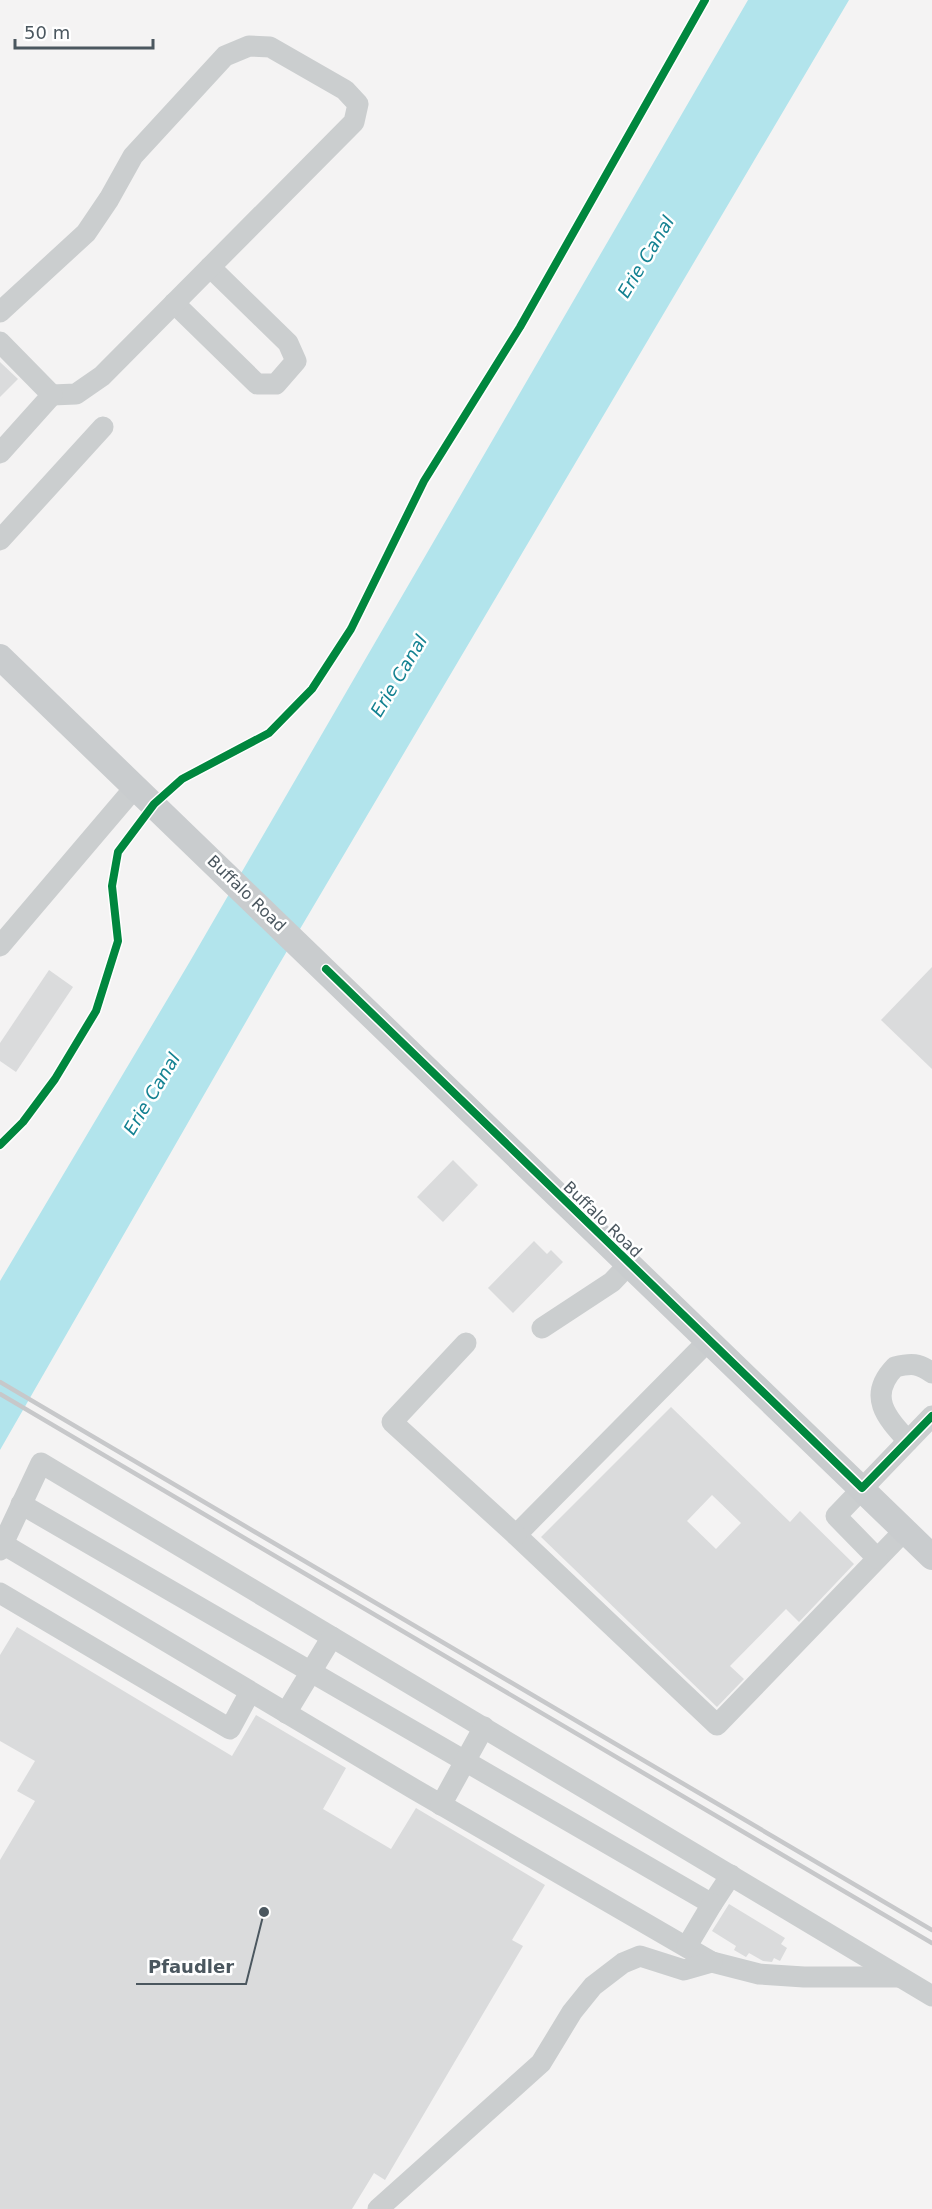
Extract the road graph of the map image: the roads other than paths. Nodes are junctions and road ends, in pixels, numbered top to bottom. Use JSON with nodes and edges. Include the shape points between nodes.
{"nodes":[{"id":1,"x":210,"y":267,"type":"junction"},
{"id":2,"x":174,"y":303,"type":"junction"},
{"id":3,"x":0,"y":312,"type":"edge"},
{"id":4,"x":0,"y":342,"type":"edge"},
{"id":5,"x":52,"y":395,"type":"junction"},
{"id":6,"x":103,"y":428,"type":"dead end"},
{"id":7,"x":0,"y":453,"type":"edge"},
{"id":8,"x":0,"y":540,"type":"edge"},
{"id":9,"x":0,"y":657,"type":"edge"},
{"id":10,"x":136,"y":786,"type":"junction"},
{"id":11,"x":0,"y":946,"type":"edge"},
{"id":12,"x":630,"y":1263,"type":"junction"},
{"id":13,"x":542,"y":1328,"type":"dead end"},
{"id":14,"x":709,"y":1340,"type":"junction"},
{"id":15,"x":466,"y":1343,"type":"dead end"},
{"id":16,"x":932,"y":1373,"type":"edge"},
{"id":17,"x":932,"y":1416,"type":"edge"},
{"id":18,"x":908,"y":1441,"type":"junction"},
{"id":19,"x":862,"y":1488,"type":"junction"},
{"id":20,"x":21,"y":1504,"type":"junction"},
{"id":21,"x":905,"y":1530,"type":"junction"},
{"id":22,"x":516,"y":1536,"type":"junction"},
{"id":23,"x":1,"y":1547,"type":"edge"},
{"id":24,"x":932,"y":1557,"type":"edge"},
{"id":25,"x":877,"y":1558,"type":"junction"},
{"id":26,"x":0,"y":1593,"type":"edge"},
{"id":27,"x":332,"y":1637,"type":"junction"},
{"id":28,"x":312,"y":1672,"type":"junction"},
{"id":29,"x":250,"y":1692,"type":"junction"},
{"id":30,"x":286,"y":1713,"type":"junction"},
{"id":31,"x":484,"y":1728,"type":"junction"},
{"id":32,"x":465,"y":1761,"type":"junction"},
{"id":33,"x":441,"y":1805,"type":"junction"},
{"id":34,"x":731,"y":1875,"type":"junction"},
{"id":35,"x":712,"y":1904,"type":"junction"},
{"id":36,"x":687,"y":1946,"type":"junction"},
{"id":37,"x":712,"y":1962,"type":"junction"},
{"id":38,"x":900,"y":1977,"type":"junction"},
{"id":39,"x":931,"y":1995,"type":"edge"},
{"id":40,"x":378,"y":2209,"type":"edge"}],
"edges":[{"from":1,"to":2,"type":"street"},
{"from":1,"to":2,"type":"street","via":[[288,343],[296,361],[276,384],[257,384]]},
{"from":1,"to":3,"type":"street","via":[[354,122],[358,104],[345,90],[270,47],[249,46],[225,56],[133,156],[86,233]]},
{"from":2,"to":5,"type":"street","via":[[102,376],[76,394]]},
{"from":4,"to":5,"type":"street"},
{"from":5,"to":7,"type":"street"},
{"from":6,"to":8,"type":"street"},
{"from":9,"to":10,"type":"main road","name":"Buffalo Road"},
{"from":10,"to":11,"type":"street"},
{"from":10,"to":12,"type":"main road","name":"Buffalo Road"},
{"from":12,"to":13,"type":"street","via":[[612,1282]]},
{"from":12,"to":14,"type":"main road","name":"Buffalo Road"},
{"from":14,"to":19,"type":"main road","name":"Buffalo Road"},
{"from":14,"to":22,"type":"street"},
{"from":15,"to":22,"type":"street","via":[[392,1422]]},
{"from":16,"to":18,"type":"street","via":[[911,1363],[895,1367],[880,1388],[881,1404]]},
{"from":17,"to":18,"type":"street"},
{"from":18,"to":19,"type":"street"},
{"from":19,"to":21,"type":"main road","name":"Buffalo Road"},
{"from":19,"to":25,"type":"street","via":[[836,1516]]},
{"from":20,"to":23,"type":"street"},
{"from":20,"to":27,"type":"street","via":[[41,1463]]},
{"from":20,"to":28,"type":"street"},
{"from":21,"to":24,"type":"main road","name":"Buffalo Road"},
{"from":21,"to":25,"type":"street"},
{"from":22,"to":25,"type":"street","via":[[717,1725]]},
{"from":23,"to":29,"type":"street"},
{"from":26,"to":29,"type":"street","via":[[230,1729]]},
{"from":27,"to":28,"type":"street"},
{"from":27,"to":31,"type":"street"},
{"from":28,"to":30,"type":"street"},
{"from":28,"to":32,"type":"street"},
{"from":29,"to":30,"type":"street"},
{"from":30,"to":33,"type":"street"},
{"from":31,"to":32,"type":"street"},
{"from":31,"to":34,"type":"street"},
{"from":32,"to":33,"type":"street"},
{"from":32,"to":35,"type":"street"},
{"from":33,"to":36,"type":"street"},
{"from":34,"to":35,"type":"street"},
{"from":34,"to":38,"type":"street"},
{"from":35,"to":36,"type":"street"},
{"from":36,"to":37,"type":"street"},
{"from":37,"to":38,"type":"street","via":[[759,1974]]},
{"from":37,"to":40,"type":"street","via":[[684,1971],[640,1956],[623,1963],[593,1986],[541,2063]]},
{"from":38,"to":39,"type":"street"}]}
